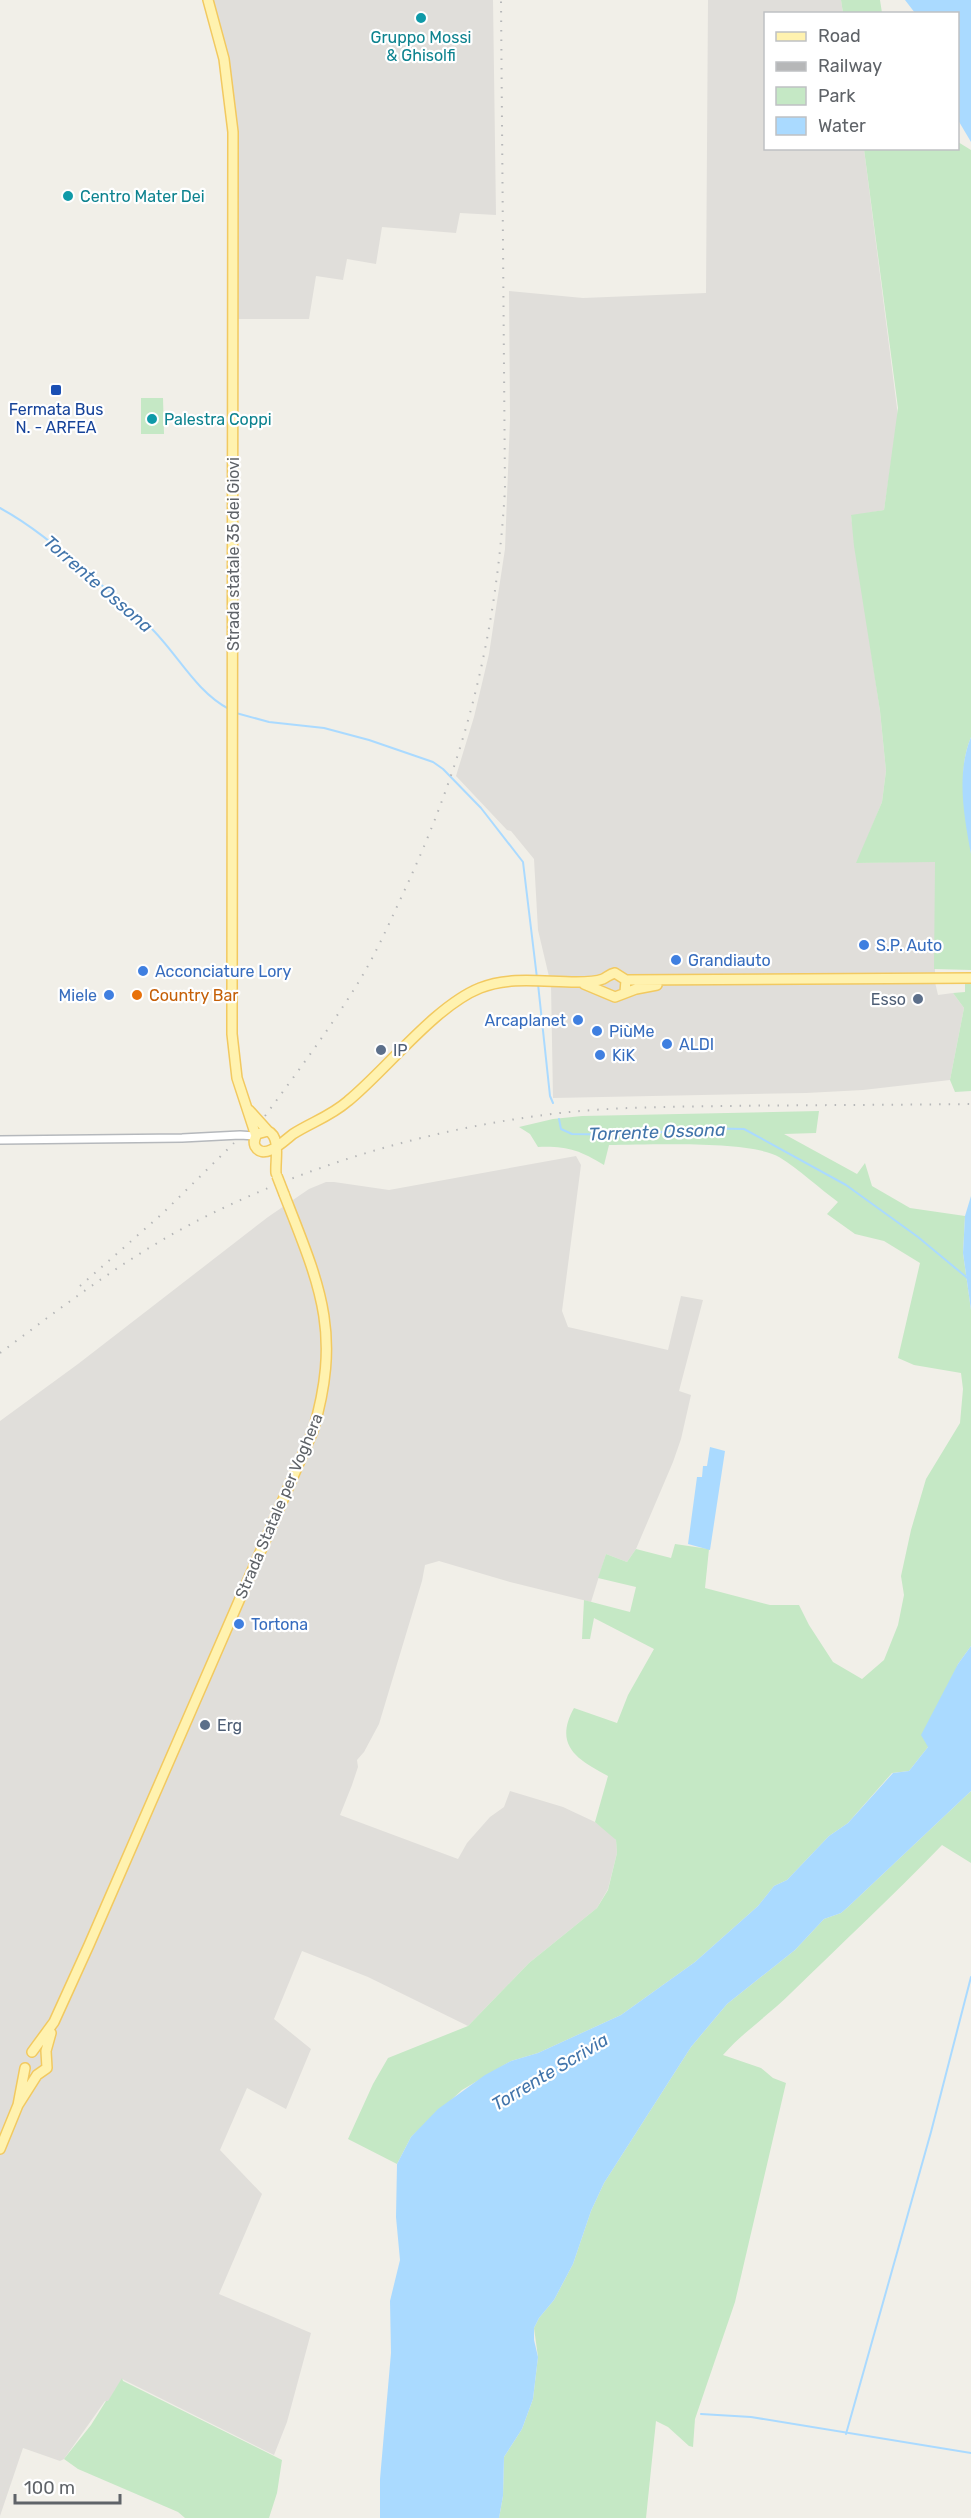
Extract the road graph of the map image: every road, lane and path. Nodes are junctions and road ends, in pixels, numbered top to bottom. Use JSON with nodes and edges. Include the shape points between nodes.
{"nodes":[{"id":1,"x":208,"y":0,"type":"edge"},
{"id":2,"x":605,"y":978,"type":"junction"},
{"id":3,"x":966,"y":978,"type":"edge"},
{"id":4,"x":626,"y":980,"type":"junction"},
{"id":5,"x":688,"y":981,"type":"junction"},
{"id":6,"x":576,"y":982,"type":"junction"},
{"id":7,"x":604,"y":991,"type":"junction"},
{"id":8,"x":625,"y":992,"type":"junction"},
{"id":9,"x":247,"y":1109,"type":"junction"},
{"id":10,"x":299,"y":1130,"type":"junction"},
{"id":11,"x":270,"y":1132,"type":"junction"},
{"id":12,"x":0,"y":1140,"type":"edge"},
{"id":13,"x":257,"y":1142,"type":"junction"},
{"id":14,"x":275,"y":1146,"type":"junction"},
{"id":15,"x":276,"y":1174,"type":"junction"},
{"id":16,"x":54,"y":2022,"type":"junction"},
{"id":17,"x":32,"y":2052,"type":"junction"},
{"id":18,"x":46,"y":2056,"type":"junction"},
{"id":19,"x":25,"y":2068,"type":"junction"},
{"id":20,"x":37,"y":2075,"type":"junction"},
{"id":21,"x":18,"y":2106,"type":"junction"},
{"id":22,"x":0,"y":2149,"type":"edge"}],
"edges":[{"from":1,"to":9,"type":"main road","name":"Strada statale 35 dei Giovi","via":[[224,59],[233,132],[233,1052]]},
{"from":2,"to":4,"type":"main road","via":[[615,973]]},
{"from":2,"to":6,"type":"main road"},
{"from":2,"to":7,"type":"main road"},
{"from":3,"to":5,"type":"main road"},
{"from":4,"to":5,"type":"main road"},
{"from":4,"to":8,"type":"main road"},
{"from":5,"to":8,"type":"main road"},
{"from":6,"to":7,"type":"main road"},
{"from":6,"to":10,"type":"main road","via":[[490,985],[464,996],[350,1100],[327,1118]]},
{"from":7,"to":8,"type":"main road","via":[[615,997]]},
{"from":9,"to":11,"type":"main road","name":"Strada statale 35 dei Giovi"},
{"from":9,"to":13,"type":"main road","name":"Strada statale 35 dei Giovi"},
{"from":10,"to":11,"type":"main road"},
{"from":10,"to":14,"type":"main road"},
{"from":11,"to":13,"type":"main road","via":[[260,1131]]},
{"from":11,"to":14,"type":"main road"},
{"from":12,"to":13,"type":"street","via":[[228,1136]]},
{"from":13,"to":14,"type":"main road","via":[[269,1151]]},
{"from":13,"to":15,"type":"main road","name":"Strada Statale per Voghera"},
{"from":14,"to":15,"type":"main road","name":"Strada Statale per Voghera"},
{"from":15,"to":16,"type":"main road","name":"Strada Statale per Voghera","bridge":true,"via":[[324,1305],[327,1347],[320,1410]]},
{"from":16,"to":17,"type":"main road","name":"Strada Statale per Voghera"},
{"from":16,"to":18,"type":"main road","name":"Strada Statale per Voghera"},
{"from":17,"to":18,"type":"main road"},
{"from":17,"to":19,"type":"main road","name":"Strada Statale per Voghera","via":[[26,2057]]},
{"from":18,"to":20,"type":"main road","name":"Strada Statale per Voghera","via":[[47,2068]]},
{"from":19,"to":20,"type":"main road"},
{"from":19,"to":21,"type":"main road","name":"Strada Statale per Voghera"},
{"from":20,"to":21,"type":"main road","name":"Strada Statale per Voghera"},
{"from":21,"to":22,"type":"main road","name":"Strada Statale per Voghera"}]}
